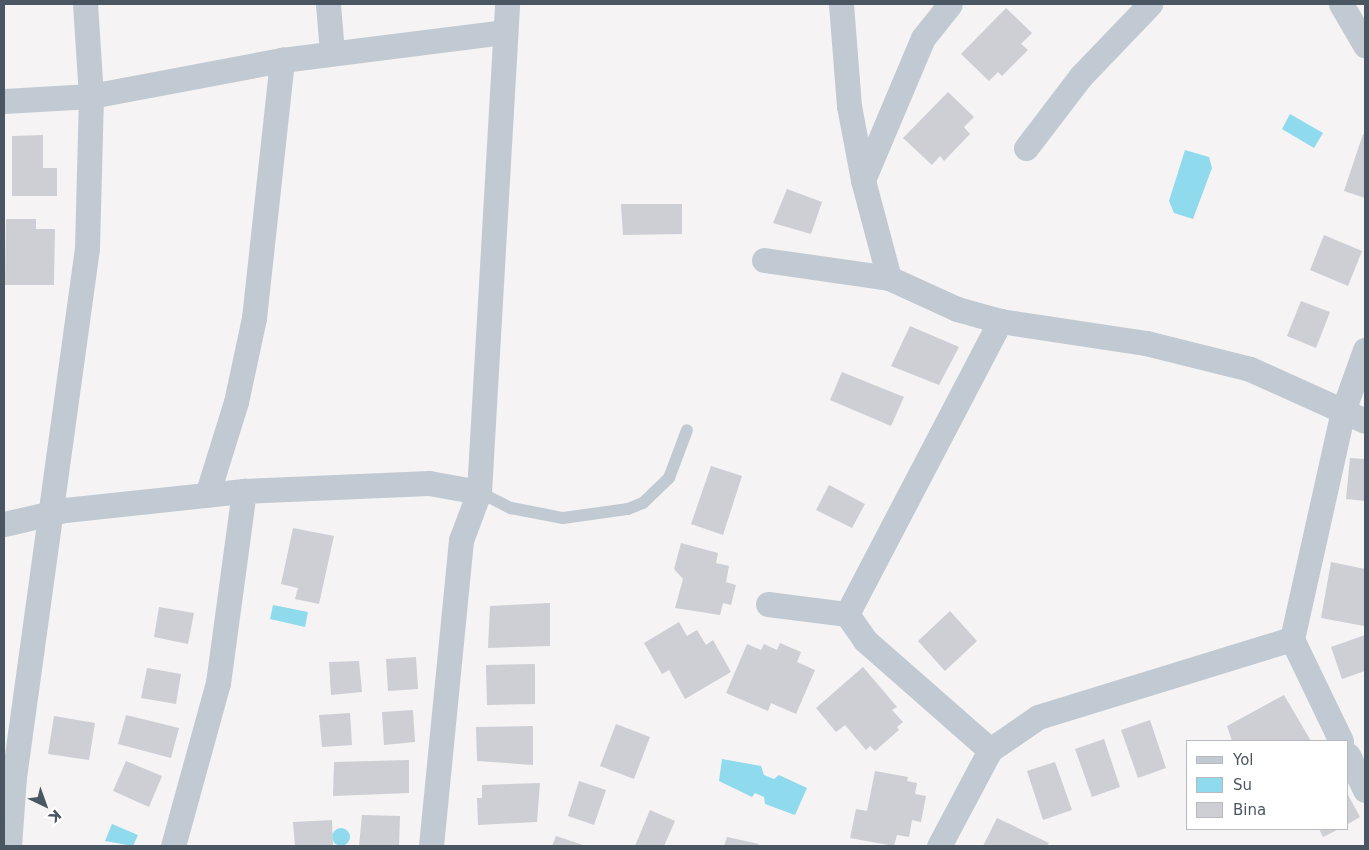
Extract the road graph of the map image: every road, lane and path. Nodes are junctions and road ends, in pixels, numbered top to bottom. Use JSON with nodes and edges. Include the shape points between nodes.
{"nodes":[{"id":1,"x":85,"y":4,"type":"edge"},
{"id":2,"x":328,"y":4,"type":"edge"},
{"id":3,"x":507,"y":4,"type":"edge"},
{"id":4,"x":840,"y":4,"type":"edge"},
{"id":5,"x":950,"y":4,"type":"edge"},
{"id":6,"x":1150,"y":4,"type":"edge"},
{"id":7,"x":1342,"y":4,"type":"edge"},
{"id":8,"x":505,"y":32,"type":"junction"},
{"id":9,"x":1365,"y":44,"type":"edge"},
{"id":10,"x":332,"y":53,"type":"junction"},
{"id":11,"x":282,"y":60,"type":"junction"},
{"id":12,"x":91,"y":96,"type":"junction"},
{"id":13,"x":4,"y":101,"type":"edge"},
{"id":14,"x":1026,"y":148,"type":"dead end"},
{"id":15,"x":863,"y":180,"type":"junction"},
{"id":16,"x":764,"y":260,"type":"dead end"},
{"id":17,"x":889,"y":278,"type":"junction"},
{"id":18,"x":1000,"y":321,"type":"junction"},
{"id":19,"x":1365,"y":350,"type":"edge"},
{"id":20,"x":1354,"y":416,"type":"edge"},
{"id":21,"x":687,"y":430,"type":"dead end"},
{"id":22,"x":244,"y":491,"type":"junction"},
{"id":23,"x":479,"y":492,"type":"junction"},
{"id":24,"x":207,"y":495,"type":"junction"},
{"id":25,"x":53,"y":513,"type":"junction"},
{"id":26,"x":4,"y":524,"type":"edge"},
{"id":27,"x":768,"y":604,"type":"dead end"},
{"id":28,"x":847,"y":614,"type":"junction"},
{"id":29,"x":1292,"y":639,"type":"junction"},
{"id":30,"x":1341,"y":740,"type":"edge"},
{"id":31,"x":990,"y":750,"type":"junction"},
{"id":32,"x":1349,"y":757,"type":"edge"},
{"id":33,"x":1365,"y":790,"type":"edge"},
{"id":34,"x":9,"y":846,"type":"edge"},
{"id":35,"x":173,"y":846,"type":"edge"},
{"id":36,"x":431,"y":846,"type":"edge"},
{"id":37,"x":939,"y":846,"type":"edge"}],
"edges":[{"from":1,"to":12,"type":"street"},
{"from":2,"to":10,"type":"street"},
{"from":3,"to":8,"type":"street"},
{"from":4,"to":15,"type":"street","via":[[849,106]]},
{"from":5,"to":15,"type":"street","via":[[923,38]]},
{"from":6,"to":14,"type":"street","via":[[1081,76]]},
{"from":7,"to":9,"type":"street"},
{"from":8,"to":10,"type":"street"},
{"from":8,"to":23,"type":"street"},
{"from":10,"to":11,"type":"street"},
{"from":11,"to":12,"type":"street"},
{"from":11,"to":24,"type":"street","via":[[254,318],[236,402]]},
{"from":12,"to":13,"type":"street"},
{"from":12,"to":25,"type":"street","via":[[87,248]]},
{"from":15,"to":17,"type":"street"},
{"from":16,"to":17,"type":"street"},
{"from":17,"to":18,"type":"street","via":[[958,310]]},
{"from":18,"to":20,"type":"street","via":[[1146,343],[1250,370]]},
{"from":18,"to":28,"type":"street"},
{"from":19,"to":20,"type":"street"},
{"from":20,"to":29,"type":"street"},
{"from":21,"to":23,"type":"lane","via":[[669,478],[643,503],[628,509],[563,518],[511,508]]},
{"from":22,"to":23,"type":"street","via":[[429,483]]},
{"from":22,"to":24,"type":"street"},
{"from":22,"to":35,"type":"street","via":[[218,683]]},
{"from":23,"to":36,"type":"street","via":[[461,540]]},
{"from":24,"to":25,"type":"street"},
{"from":25,"to":26,"type":"street"},
{"from":25,"to":34,"type":"street","via":[[14,777]]},
{"from":27,"to":28,"type":"street"},
{"from":28,"to":31,"type":"street","via":[[865,640]]},
{"from":29,"to":30,"type":"street"},
{"from":29,"to":31,"type":"street","via":[[1038,717]]},
{"from":31,"to":37,"type":"street"},
{"from":32,"to":33,"type":"street"}]}
